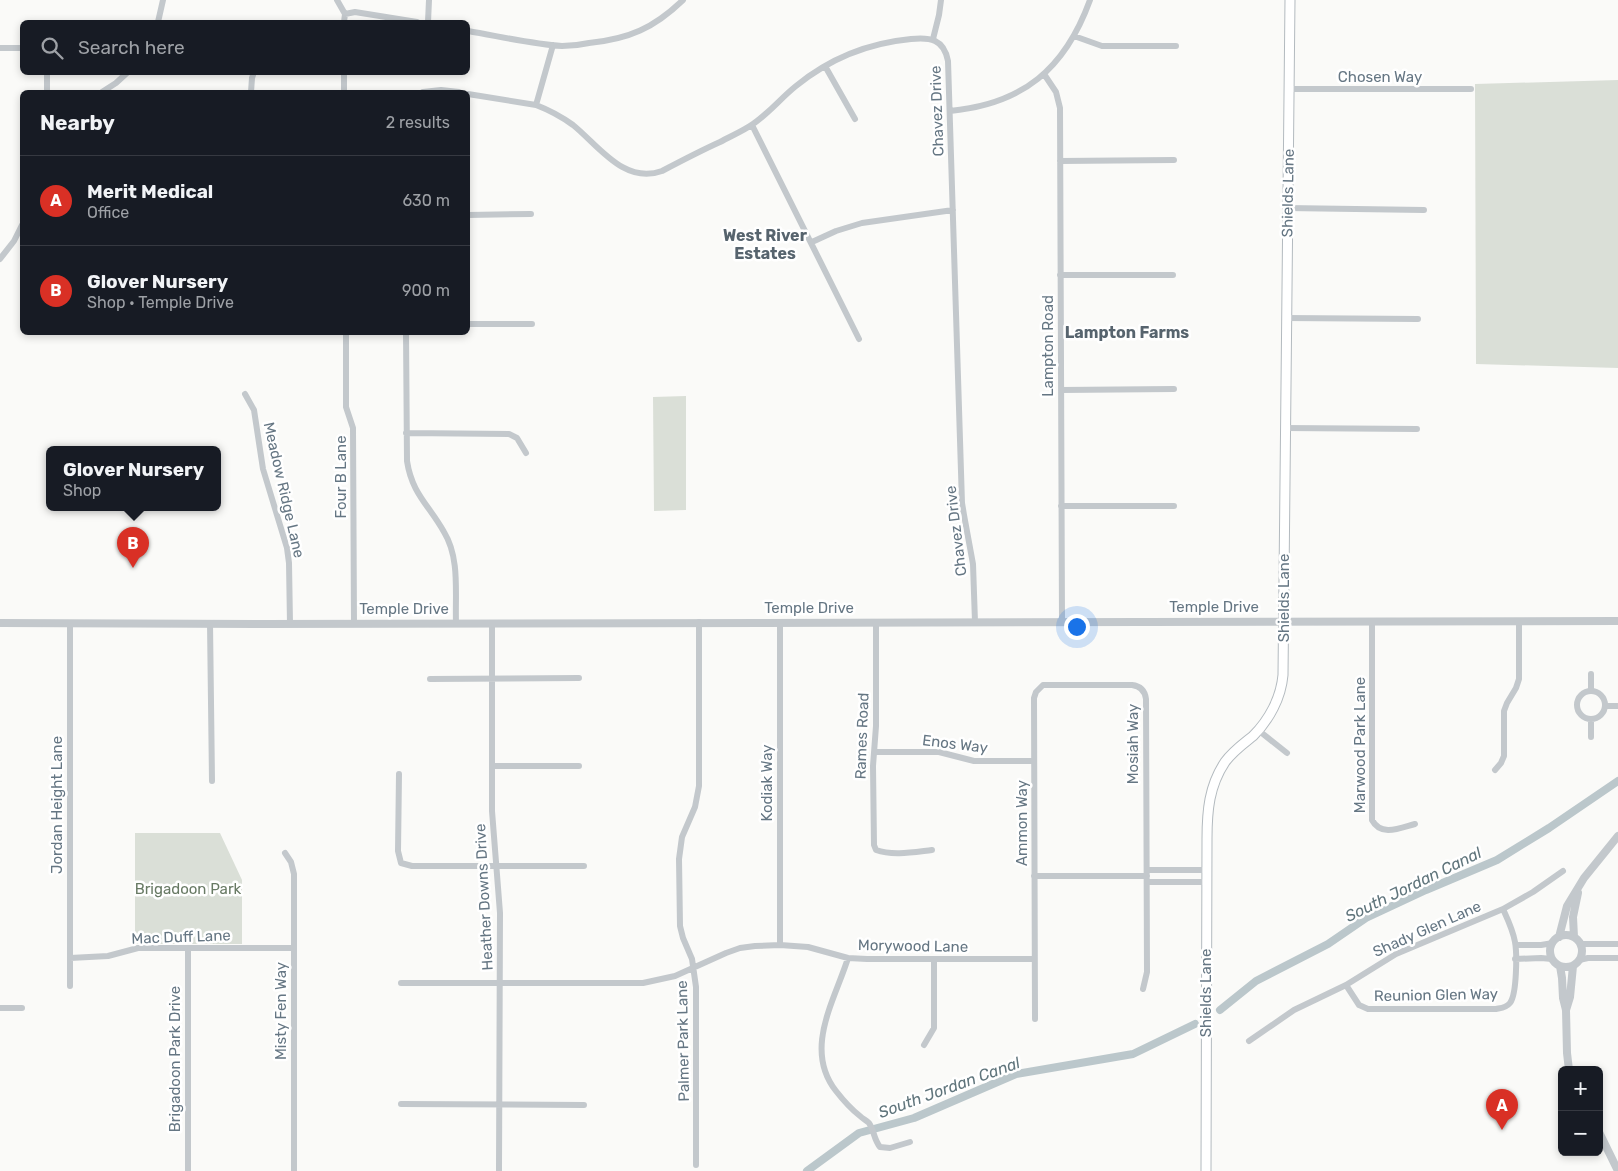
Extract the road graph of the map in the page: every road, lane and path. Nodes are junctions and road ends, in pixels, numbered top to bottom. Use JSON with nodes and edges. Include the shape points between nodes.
{"nodes":[{"id":1,"x":163,"y":0,"type":"edge"},
{"id":2,"x":337,"y":0,"type":"edge"},
{"id":3,"x":429,"y":0,"type":"edge"},
{"id":4,"x":683,"y":0,"type":"edge"},
{"id":5,"x":941,"y":0,"type":"edge"},
{"id":6,"x":1090,"y":0,"type":"edge"},
{"id":7,"x":1290,"y":0,"type":"edge"},
{"id":8,"x":346,"y":14,"type":"junction"},
{"id":9,"x":158,"y":20,"type":"edge"},
{"id":10,"x":344,"y":20,"type":"edge"},
{"id":11,"x":405,"y":20,"type":"edge"},
{"id":12,"x":428,"y":20,"type":"edge"},
{"id":13,"x":470,"y":31,"type":"edge"},
{"id":14,"x":1074,"y":36,"type":"junction"},
{"id":15,"x":933,"y":40,"type":"junction"},
{"id":16,"x":554,"y":45,"type":"junction"},
{"id":17,"x":1176,"y":46,"type":"dead end"},
{"id":18,"x":0,"y":48,"type":"edge"},
{"id":19,"x":20,"y":48,"type":"edge"},
{"id":20,"x":825,"y":66,"type":"junction"},
{"id":21,"x":1044,"y":74,"type":"junction"},
{"id":22,"x":47,"y":75,"type":"edge"},
{"id":23,"x":125,"y":75,"type":"edge"},
{"id":24,"x":253,"y":75,"type":"edge"},
{"id":25,"x":344,"y":75,"type":"edge"},
{"id":26,"x":1289,"y":89,"type":"junction"},
{"id":27,"x":1471,"y":89,"type":"dead end"},
{"id":28,"x":47,"y":90,"type":"edge"},
{"id":29,"x":105,"y":90,"type":"edge"},
{"id":30,"x":251,"y":90,"type":"edge"},
{"id":31,"x":344,"y":90,"type":"edge"},
{"id":32,"x":470,"y":94,"type":"edge"},
{"id":33,"x":536,"y":105,"type":"junction"},
{"id":34,"x":950,"y":111,"type":"junction"},
{"id":35,"x":856,"y":119,"type":"dead end"},
{"id":36,"x":752,"y":125,"type":"junction"},
{"id":37,"x":1174,"y":160,"type":"dead end"},
{"id":38,"x":1060,"y":162,"type":"junction"},
{"id":39,"x":1288,"y":208,"type":"junction"},
{"id":40,"x":953,"y":210,"type":"junction"},
{"id":41,"x":1424,"y":210,"type":"dead end"},
{"id":42,"x":531,"y":214,"type":"dead end"},
{"id":43,"x":470,"y":215,"type":"edge"},
{"id":44,"x":20,"y":229,"type":"edge"},
{"id":45,"x":812,"y":242,"type":"junction"},
{"id":46,"x":0,"y":258,"type":"edge"},
{"id":47,"x":1060,"y":275,"type":"junction"},
{"id":48,"x":1173,"y":275,"type":"dead end"},
{"id":49,"x":1286,"y":318,"type":"junction"},
{"id":50,"x":1418,"y":319,"type":"dead end"},
{"id":51,"x":470,"y":324,"type":"edge"},
{"id":52,"x":532,"y":324,"type":"dead end"},
{"id":53,"x":346,"y":335,"type":"edge"},
{"id":54,"x":406,"y":335,"type":"edge"},
{"id":55,"x":859,"y":339,"type":"dead end"},
{"id":56,"x":1174,"y":389,"type":"dead end"},
{"id":57,"x":1061,"y":390,"type":"junction"},
{"id":58,"x":245,"y":394,"type":"dead end"},
{"id":59,"x":1285,"y":428,"type":"junction"},
{"id":60,"x":1417,"y":430,"type":"dead end"},
{"id":61,"x":406,"y":434,"type":"junction"},
{"id":62,"x":526,"y":453,"type":"dead end"},
{"id":63,"x":1061,"y":506,"type":"junction"},
{"id":64,"x":1174,"y":506,"type":"dead end"},
{"id":65,"x":1062,"y":621,"type":"junction"},
{"id":66,"x":1284,"y":621,"type":"junction"},
{"id":67,"x":1372,"y":621,"type":"junction"},
{"id":68,"x":1519,"y":621,"type":"junction"},
{"id":69,"x":1618,"y":621,"type":"edge"},
{"id":70,"x":699,"y":622,"type":"junction"},
{"id":71,"x":780,"y":622,"type":"junction"},
{"id":72,"x":876,"y":622,"type":"junction"},
{"id":73,"x":976,"y":622,"type":"junction"},
{"id":74,"x":0,"y":623,"type":"edge"},
{"id":75,"x":70,"y":623,"type":"junction"},
{"id":76,"x":210,"y":623,"type":"junction"},
{"id":77,"x":354,"y":623,"type":"junction"},
{"id":78,"x":456,"y":623,"type":"junction"},
{"id":79,"x":492,"y":623,"type":"junction"},
{"id":80,"x":290,"y":624,"type":"junction"},
{"id":81,"x":1591,"y":674,"type":"dead end"},
{"id":82,"x":492,"y":678,"type":"junction"},
{"id":83,"x":579,"y":678,"type":"dead end"},
{"id":84,"x":430,"y":679,"type":"dead end"},
{"id":85,"x":1038,"y":689,"type":"joint"},
{"id":86,"x":1591,"y":691,"type":"junction"},
{"id":87,"x":1605,"y":706,"type":"junction"},
{"id":88,"x":1618,"y":706,"type":"edge"},
{"id":89,"x":1591,"y":719,"type":"junction"},
{"id":90,"x":1258,"y":730,"type":"junction"},
{"id":91,"x":1591,"y":737,"type":"dead end"},
{"id":92,"x":874,"y":752,"type":"junction"},
{"id":93,"x":1287,"y":753,"type":"dead end"},
{"id":94,"x":1034,"y":761,"type":"junction"},
{"id":95,"x":492,"y":766,"type":"junction"},
{"id":96,"x":579,"y":766,"type":"dead end"},
{"id":97,"x":1495,"y":770,"type":"dead end"},
{"id":98,"x":399,"y":774,"type":"dead end"},
{"id":99,"x":212,"y":781,"type":"dead end"},
{"id":100,"x":1415,"y":824,"type":"dead end"},
{"id":101,"x":1618,"y":836,"type":"edge"},
{"id":102,"x":932,"y":850,"type":"dead end"},
{"id":103,"x":285,"y":853,"type":"dead end"},
{"id":104,"x":496,"y":866,"type":"junction"},
{"id":105,"x":584,"y":866,"type":"dead end"},
{"id":106,"x":1206,"y":870,"type":"junction"},
{"id":107,"x":1563,"y":871,"type":"dead end"},
{"id":108,"x":1034,"y":876,"type":"junction"},
{"id":109,"x":1147,"y":876,"type":"junction"},
{"id":110,"x":1207,"y":882,"type":"junction"},
{"id":111,"x":1580,"y":884,"type":"junction"},
{"id":112,"x":1504,"y":909,"type":"junction"},
{"id":113,"x":1559,"y":937,"type":"junction"},
{"id":114,"x":1574,"y":937,"type":"junction"},
{"id":115,"x":1553,"y":943,"type":"junction"},
{"id":116,"x":1516,"y":944,"type":"junction"},
{"id":117,"x":1580,"y":944,"type":"junction"},
{"id":118,"x":1618,"y":944,"type":"edge"},
{"id":119,"x":780,"y":945,"type":"junction"},
{"id":120,"x":188,"y":948,"type":"junction"},
{"id":121,"x":294,"y":948,"type":"junction"},
{"id":122,"x":70,"y":958,"type":"junction"},
{"id":123,"x":848,"y":958,"type":"junction"},
{"id":124,"x":1618,"y":958,"type":"edge"},
{"id":125,"x":1034,"y":959,"type":"junction"},
{"id":126,"x":1516,"y":959,"type":"junction"},
{"id":127,"x":1552,"y":959,"type":"junction"},
{"id":128,"x":934,"y":960,"type":"junction"},
{"id":129,"x":1576,"y":963,"type":"junction"},
{"id":130,"x":1560,"y":966,"type":"junction"},
{"id":131,"x":694,"y":969,"type":"junction"},
{"id":132,"x":401,"y":983,"type":"dead end"},
{"id":133,"x":500,"y":983,"type":"junction"},
{"id":134,"x":1346,"y":985,"type":"junction"},
{"id":135,"x":70,"y":986,"type":"dead end"},
{"id":136,"x":1143,"y":989,"type":"dead end"},
{"id":137,"x":0,"y":1008,"type":"edge"},
{"id":138,"x":22,"y":1008,"type":"dead end"},
{"id":139,"x":1566,"y":1010,"type":"junction"},
{"id":140,"x":1035,"y":1019,"type":"dead end"},
{"id":141,"x":1249,"y":1041,"type":"dead end"},
{"id":142,"x":924,"y":1046,"type":"dead end"},
{"id":143,"x":1569,"y":1066,"type":"edge"},
{"id":144,"x":401,"y":1104,"type":"dead end"},
{"id":145,"x":500,"y":1105,"type":"junction"},
{"id":146,"x":584,"y":1105,"type":"dead end"},
{"id":147,"x":1603,"y":1140,"type":"edge"},
{"id":148,"x":910,"y":1142,"type":"dead end"},
{"id":149,"x":696,"y":1165,"type":"dead end"},
{"id":150,"x":188,"y":1171,"type":"edge"},
{"id":151,"x":294,"y":1171,"type":"edge"},
{"id":152,"x":500,"y":1171,"type":"edge"},
{"id":153,"x":1206,"y":1171,"type":"edge"},
{"id":154,"x":1618,"y":1171,"type":"edge"}],
"edges":[{"from":1,"to":9,"type":"street"},
{"from":2,"to":8,"type":"street"},
{"from":3,"to":12,"type":"street"},
{"from":4,"to":16,"type":"street","via":[[655,24],[626,37],[571,46]]},
{"from":5,"to":15,"type":"street"},
{"from":6,"to":14,"type":"street"},
{"from":7,"to":26,"type":"main road","name":"Shields Lane"},
{"from":8,"to":10,"type":"street"},
{"from":8,"to":11,"type":"street","via":[[355,12]]},
{"from":13,"to":16,"type":"street"},
{"from":14,"to":17,"type":"street","via":[[1102,46]]},
{"from":14,"to":21,"type":"street"},
{"from":15,"to":20,"type":"street","via":[[910,39],[874,45]]},
{"from":15,"to":34,"type":"street","name":"Chavez Drive","via":[[940,43],[947,54]]},
{"from":16,"to":33,"type":"street"},
{"from":18,"to":19,"type":"street"},
{"from":20,"to":35,"type":"street"},
{"from":20,"to":36,"type":"street","via":[[795,86]]},
{"from":21,"to":34,"type":"street","via":[[1029,86],[1000,100],[973,109]]},
{"from":21,"to":38,"type":"street","name":"Lampton Road","via":[[1059,100]]},
{"from":22,"to":28,"type":"street"},
{"from":23,"to":29,"type":"street"},
{"from":24,"to":30,"type":"street"},
{"from":25,"to":31,"type":"street"},
{"from":26,"to":27,"type":"street","name":"Chosen Way"},
{"from":26,"to":39,"type":"main road","name":"Shields Lane"},
{"from":32,"to":33,"type":"street"},
{"from":33,"to":36,"type":"street","via":[[573,125],[617,164],[648,174],[662,171]]},
{"from":34,"to":40,"type":"street","name":"Chavez Drive"},
{"from":36,"to":45,"type":"street"},
{"from":37,"to":38,"type":"street"},
{"from":38,"to":47,"type":"street","name":"Lampton Road"},
{"from":39,"to":41,"type":"street"},
{"from":39,"to":49,"type":"main road","name":"Shields Lane"},
{"from":40,"to":45,"type":"street","via":[[862,224]]},
{"from":40,"to":73,"type":"street","name":"Chavez Drive","via":[[962,503],[973,564]]},
{"from":42,"to":43,"type":"street"},
{"from":44,"to":46,"type":"street"},
{"from":45,"to":55,"type":"street"},
{"from":47,"to":48,"type":"street"},
{"from":47,"to":57,"type":"street","name":"Lampton Road"},
{"from":49,"to":50,"type":"street"},
{"from":49,"to":59,"type":"main road","name":"Shields Lane"},
{"from":51,"to":52,"type":"street"},
{"from":53,"to":77,"type":"street","name":"Four B Lane","via":[[346,407],[353,432]]},
{"from":54,"to":61,"type":"street"},
{"from":56,"to":57,"type":"street"},
{"from":57,"to":63,"type":"street","name":"Lampton Road"},
{"from":58,"to":80,"type":"street","name":"Meadow Ridge Lane","via":[[254,410],[263,469],[290,562]]},
{"from":59,"to":60,"type":"street"},
{"from":59,"to":66,"type":"main road","name":"Shields Lane"},
{"from":61,"to":62,"type":"street","via":[[509,434],[518,438]]},
{"from":61,"to":78,"type":"street","via":[[412,482],[444,532],[452,552],[456,573]]},
{"from":63,"to":64,"type":"street"},
{"from":63,"to":65,"type":"street","name":"Lampton Road"},
{"from":65,"to":66,"type":"street","name":"Temple Drive"},
{"from":65,"to":73,"type":"street","name":"Temple Drive"},
{"from":66,"to":67,"type":"street","name":"Temple Drive"},
{"from":66,"to":90,"type":"main road","name":"Shields Lane","via":[[1282,682],[1274,706]]},
{"from":67,"to":68,"type":"street","name":"Temple Drive"},
{"from":67,"to":100,"type":"street","name":"Marwood Park Lane","via":[[1372,820],[1385,831]]},
{"from":68,"to":69,"type":"street","name":"Temple Drive"},
{"from":68,"to":97,"type":"street","via":[[1519,679],[1505,707],[1504,756]]},
{"from":70,"to":71,"type":"street","name":"Temple Drive"},
{"from":70,"to":79,"type":"street","name":"Temple Drive"},
{"from":70,"to":131,"type":"street","name":"Palmer Park Lane","via":[[700,786],[682,837],[679,859],[680,926]]},
{"from":71,"to":72,"type":"street","name":"Temple Drive"},
{"from":71,"to":119,"type":"street","name":"Kodiak Way"},
{"from":72,"to":73,"type":"street","name":"Temple Drive"},
{"from":72,"to":92,"type":"street","name":"Rames Road"},
{"from":74,"to":75,"type":"street","name":"Temple Drive"},
{"from":75,"to":76,"type":"street","name":"Temple Drive"},
{"from":75,"to":122,"type":"street","name":"Jordan Height Lane"},
{"from":76,"to":80,"type":"street","name":"Temple Drive"},
{"from":76,"to":99,"type":"street"},
{"from":77,"to":78,"type":"street","name":"Temple Drive"},
{"from":77,"to":80,"type":"street","name":"Temple Drive"},
{"from":78,"to":79,"type":"street","name":"Temple Drive"},
{"from":79,"to":82,"type":"street","name":"Heather Downs Drive"},
{"from":81,"to":86,"type":"street"},
{"from":82,"to":83,"type":"street"},
{"from":82,"to":84,"type":"street"},
{"from":82,"to":95,"type":"street","name":"Heather Downs Drive"},
{"from":85,"to":94,"type":"street","name":"Ammon Way","via":[[1034,698]]},
{"from":85,"to":109,"type":"street","name":"Mosiah Way","via":[[1047,685],[1132,685],[1144,691]]},
{"from":86,"to":87,"type":"street","via":[[1600,694]]},
{"from":86,"to":89,"type":"street","via":[[1580,696],[1577,705],[1583,716]]},
{"from":87,"to":88,"type":"street"},
{"from":87,"to":89,"type":"street","via":[[1602,714]]},
{"from":89,"to":91,"type":"street"},
{"from":90,"to":93,"type":"street"},
{"from":90,"to":106,"type":"main road","name":"Shields Lane","via":[[1231,755],[1213,785],[1207,813]]},
{"from":92,"to":94,"type":"street","name":"Enos Way","via":[[939,752],[974,761]]},
{"from":92,"to":102,"type":"street","name":"Rames Road","via":[[873,840],[876,850]]},
{"from":94,"to":108,"type":"street","name":"Ammon Way"},
{"from":95,"to":96,"type":"street"},
{"from":95,"to":104,"type":"street","name":"Heather Downs Drive"},
{"from":98,"to":104,"type":"street","via":[[398,851],[401,863],[412,866]]},
{"from":101,"to":111,"type":"street"},
{"from":103,"to":121,"type":"street","name":"Misty Fen Way","via":[[294,874]]},
{"from":104,"to":105,"type":"street"},
{"from":104,"to":133,"type":"street","name":"Heather Downs Drive"},
{"from":106,"to":109,"type":"street"},
{"from":106,"to":110,"type":"main road","name":"Shields Lane"},
{"from":107,"to":112,"type":"street","name":"Shady Glen Lane"},
{"from":108,"to":109,"type":"street"},
{"from":108,"to":125,"type":"street","name":"Ammon Way"},
{"from":109,"to":110,"type":"street"},
{"from":109,"to":136,"type":"street","via":[[1147,972]]},
{"from":110,"to":153,"type":"main road","name":"Shields Lane"},
{"from":111,"to":113,"type":"street","via":[[1567,906]]},
{"from":111,"to":114,"type":"street","via":[[1573,917]]},
{"from":112,"to":116,"type":"street"},
{"from":112,"to":134,"type":"street","name":"Shady Glen Lane","via":[[1396,954]]},
{"from":113,"to":114,"type":"street"},
{"from":113,"to":115,"type":"street"},
{"from":114,"to":117,"type":"street"},
{"from":115,"to":116,"type":"street","via":[[1541,946]]},
{"from":115,"to":127,"type":"street"},
{"from":116,"to":126,"type":"street"},
{"from":117,"to":118,"type":"street"},
{"from":117,"to":129,"type":"street","via":[[1582,955]]},
{"from":119,"to":123,"type":"street","name":"Morywood Lane","via":[[808,947]]},
{"from":119,"to":131,"type":"street","name":"Morywood Lane","via":[[740,948]]},
{"from":120,"to":121,"type":"street","name":"Mac Duff Lane"},
{"from":120,"to":122,"type":"street","name":"Mac Duff Lane","via":[[138,948],[108,956]]},
{"from":120,"to":150,"type":"street","name":"Brigadoon Park Drive"},
{"from":121,"to":151,"type":"street","name":"Misty Fen Way"},
{"from":122,"to":135,"type":"street","name":"Jordan Height Lane"},
{"from":123,"to":128,"type":"street","name":"Morywood Lane"},
{"from":123,"to":148,"type":"street","via":[[824,1026],[821,1048],[830,1082],[872,1129],[880,1147],[885,1149]]},
{"from":124,"to":129,"type":"street","via":[[1588,958]]},
{"from":125,"to":128,"type":"street","name":"Morywood Lane"},
{"from":125,"to":140,"type":"street","name":"Ammon Way"},
{"from":126,"to":127,"type":"street"},
{"from":126,"to":134,"type":"street","name":"Reunion Glen Way","via":[[1513,996],[1508,1005],[1496,1009],[1368,1009],[1359,1005]]},
{"from":127,"to":130,"type":"street"},
{"from":128,"to":142,"type":"street","via":[[934,1028]]},
{"from":129,"to":130,"type":"street"},
{"from":129,"to":139,"type":"street"},
{"from":130,"to":139,"type":"street"},
{"from":131,"to":133,"type":"street","name":"Morywood Lane","via":[[644,983]]},
{"from":131,"to":149,"type":"street","name":"Palmer Park Lane"},
{"from":132,"to":133,"type":"street","name":"Morywood Lane"},
{"from":133,"to":145,"type":"street","name":"Heather Downs Drive"},
{"from":134,"to":141,"type":"street","name":"Shady Glen Lane","via":[[1294,1010]]},
{"from":137,"to":138,"type":"street"},
{"from":139,"to":143,"type":"street"},
{"from":144,"to":145,"type":"street"},
{"from":145,"to":146,"type":"street"},
{"from":145,"to":152,"type":"street","name":"Heather Downs Drive"},
{"from":147,"to":154,"type":"street"}]}
